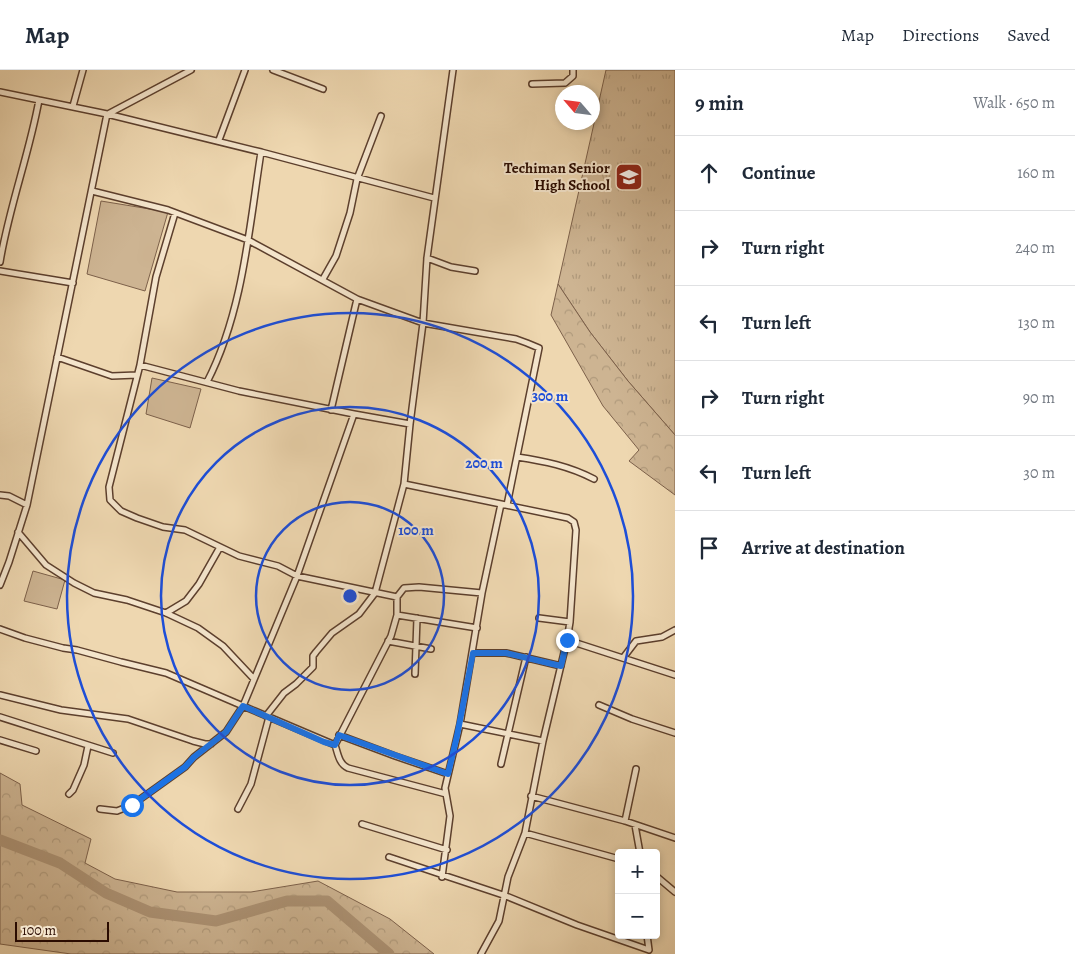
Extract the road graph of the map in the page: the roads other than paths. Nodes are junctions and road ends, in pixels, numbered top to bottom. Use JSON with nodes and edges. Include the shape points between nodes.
{"nodes":[{"id":1,"x":83,"y":70,"type":"edge"},
{"id":2,"x":191,"y":70,"type":"edge"},
{"id":3,"x":245,"y":70,"type":"edge"},
{"id":4,"x":273,"y":70,"type":"edge"},
{"id":5,"x":453,"y":70,"type":"edge"},
{"id":6,"x":573,"y":70,"type":"edge"},
{"id":7,"x":532,"y":84,"type":"dead end"},
{"id":8,"x":323,"y":89,"type":"dead end"},
{"id":9,"x":0,"y":92,"type":"edge"},
{"id":10,"x":39,"y":100,"type":"junction"},
{"id":11,"x":73,"y":106,"type":"junction"},
{"id":12,"x":107,"y":114,"type":"junction"},
{"id":13,"x":381,"y":116,"type":"dead end"},
{"id":14,"x":219,"y":140,"type":"junction"},
{"id":15,"x":261,"y":152,"type":"junction"},
{"id":16,"x":357,"y":179,"type":"junction"},
{"id":17,"x":92,"y":191,"type":"junction"},
{"id":18,"x":434,"y":198,"type":"junction"},
{"id":19,"x":175,"y":213,"type":"junction"},
{"id":20,"x":2,"y":232,"type":"edge"},
{"id":21,"x":248,"y":240,"type":"junction"},
{"id":22,"x":427,"y":258,"type":"junction"},
{"id":23,"x":0,"y":262,"type":"edge"},
{"id":24,"x":0,"y":271,"type":"edge"},
{"id":25,"x":475,"y":271,"type":"dead end"},
{"id":26,"x":323,"y":279,"type":"junction"},
{"id":27,"x":73,"y":283,"type":"junction"},
{"id":28,"x":357,"y":298,"type":"junction"},
{"id":29,"x":423,"y":323,"type":"junction"},
{"id":30,"x":57,"y":357,"type":"junction"},
{"id":31,"x":140,"y":365,"type":"junction"},
{"id":32,"x":137,"y":375,"type":"junction"},
{"id":33,"x":207,"y":382,"type":"junction"},
{"id":34,"x":331,"y":410,"type":"junction"},
{"id":35,"x":354,"y":414,"type":"junction"},
{"id":36,"x":410,"y":424,"type":"junction"},
{"id":37,"x":517,"y":457,"type":"junction"},
{"id":38,"x":594,"y":479,"type":"dead end"},
{"id":39,"x":404,"y":484,"type":"junction"},
{"id":40,"x":0,"y":495,"type":"edge"},
{"id":41,"x":504,"y":504,"type":"junction"},
{"id":42,"x":27,"y":505,"type":"junction"},
{"id":43,"x":18,"y":532,"type":"junction"},
{"id":44,"x":220,"y":546,"type":"junction"},
{"id":45,"x":297,"y":576,"type":"junction"},
{"id":46,"x":0,"y":585,"type":"edge"},
{"id":47,"x":375,"y":593,"type":"junction"},
{"id":48,"x":482,"y":593,"type":"junction"},
{"id":49,"x":397,"y":597,"type":"junction"},
{"id":50,"x":166,"y":613,"type":"junction"},
{"id":51,"x":397,"y":614,"type":"junction"},
{"id":52,"x":417,"y":618,"type":"junction"},
{"id":53,"x":540,"y":618,"type":"dead end"},
{"id":54,"x":570,"y":622,"type":"junction"},
{"id":55,"x":477,"y":628,"type":"junction"},
{"id":56,"x":0,"y":629,"type":"edge"},
{"id":57,"x":675,"y":630,"type":"edge"},
{"id":58,"x":567,"y":640,"type":"junction"},
{"id":59,"x":388,"y":641,"type":"junction"},
{"id":60,"x":416,"y":646,"type":"junction"},
{"id":61,"x":432,"y":648,"type":"dead end"},
{"id":62,"x":473,"y":653,"type":"junction"},
{"id":63,"x":526,"y":658,"type":"junction"},
{"id":64,"x":623,"y":658,"type":"junction"},
{"id":65,"x":561,"y":666,"type":"junction"},
{"id":66,"x":415,"y":674,"type":"dead end"},
{"id":67,"x":675,"y":675,"type":"edge"},
{"id":68,"x":254,"y":679,"type":"junction"},
{"id":69,"x":0,"y":695,"type":"edge"},
{"id":70,"x":599,"y":705,"type":"dead end"},
{"id":71,"x":243,"y":706,"type":"junction"},
{"id":72,"x":268,"y":716,"type":"junction"},
{"id":73,"x":0,"y":717,"type":"edge"},
{"id":74,"x":460,"y":724,"type":"junction"},
{"id":75,"x":508,"y":734,"type":"junction"},
{"id":76,"x":675,"y":734,"type":"edge"},
{"id":77,"x":339,"y":735,"type":"junction"},
{"id":78,"x":0,"y":740,"type":"edge"},
{"id":79,"x":543,"y":741,"type":"junction"},
{"id":80,"x":212,"y":744,"type":"junction"},
{"id":81,"x":335,"y":745,"type":"junction"},
{"id":82,"x":88,"y":746,"type":"junction"},
{"id":83,"x":36,"y":751,"type":"dead end"},
{"id":84,"x":113,"y":753,"type":"dead end"},
{"id":85,"x":501,"y":764,"type":"dead end"},
{"id":86,"x":636,"y":769,"type":"dead end"},
{"id":87,"x":448,"y":774,"type":"junction"},
{"id":88,"x":69,"y":794,"type":"dead end"},
{"id":89,"x":446,"y":794,"type":"junction"},
{"id":90,"x":531,"y":796,"type":"junction"},
{"id":91,"x":100,"y":809,"type":"dead end"},
{"id":92,"x":238,"y":809,"type":"dead end"},
{"id":93,"x":625,"y":821,"type":"junction"},
{"id":94,"x":362,"y":824,"type":"dead end"},
{"id":95,"x":635,"y":825,"type":"junction"},
{"id":96,"x":525,"y":833,"type":"junction"},
{"id":97,"x":675,"y":838,"type":"edge"},
{"id":98,"x":639,"y":849,"type":"edge"},
{"id":99,"x":447,"y":850,"type":"junction"},
{"id":100,"x":389,"y":857,"type":"dead end"},
{"id":101,"x":615,"y":858,"type":"edge"},
{"id":102,"x":442,"y":877,"type":"junction"},
{"id":103,"x":660,"y":879,"type":"edge"},
{"id":104,"x":675,"y":892,"type":"edge"},
{"id":105,"x":506,"y":896,"type":"junction"},
{"id":106,"x":647,"y":939,"type":"edge"},
{"id":107,"x":649,"y":952,"type":"edge"},
{"id":108,"x":480,"y":954,"type":"edge"}],
"edges":[{"from":1,"to":11,"type":"street"},
{"from":2,"to":12,"type":"street"},
{"from":3,"to":14,"type":"street"},
{"from":4,"to":8,"type":"street"},
{"from":5,"to":18,"type":"street"},
{"from":6,"to":7,"type":"street","via":[[573,76],[565,83]]},
{"from":9,"to":10,"type":"street"},
{"from":10,"to":11,"type":"street"},
{"from":10,"to":20,"type":"street","via":[[35,124]]},
{"from":11,"to":12,"type":"street"},
{"from":12,"to":14,"type":"street"},
{"from":12,"to":17,"type":"street"},
{"from":13,"to":16,"type":"street"},
{"from":14,"to":15,"type":"street"},
{"from":15,"to":16,"type":"street"},
{"from":15,"to":21,"type":"street"},
{"from":16,"to":18,"type":"street"},
{"from":16,"to":26,"type":"street","via":[[336,256]]},
{"from":17,"to":19,"type":"street"},
{"from":17,"to":27,"type":"street"},
{"from":18,"to":22,"type":"street"},
{"from":19,"to":21,"type":"street"},
{"from":19,"to":31,"type":"street","via":[[156,277]]},
{"from":20,"to":23,"type":"street"},
{"from":21,"to":26,"type":"street"},
{"from":21,"to":33,"type":"street","via":[[238,298],[220,358]]},
{"from":22,"to":25,"type":"street"},
{"from":22,"to":29,"type":"street"},
{"from":24,"to":27,"type":"street"},
{"from":26,"to":28,"type":"street"},
{"from":27,"to":30,"type":"street"},
{"from":28,"to":29,"type":"street"},
{"from":28,"to":34,"type":"street"},
{"from":29,"to":36,"type":"street"},
{"from":29,"to":37,"type":"street","via":[[528,342],[539,348]]},
{"from":30,"to":32,"type":"street","via":[[112,376]]},
{"from":30,"to":42,"type":"street"},
{"from":31,"to":32,"type":"street"},
{"from":31,"to":33,"type":"street"},
{"from":32,"to":44,"type":"street","via":[[109,487],[110,500],[121,511],[137,518],[163,527],[186,530]]},
{"from":33,"to":34,"type":"street"},
{"from":34,"to":35,"type":"street"},
{"from":35,"to":36,"type":"street"},
{"from":35,"to":45,"type":"street"},
{"from":36,"to":39,"type":"street"},
{"from":37,"to":38,"type":"street","via":[[562,465]]},
{"from":37,"to":41,"type":"street"},
{"from":39,"to":41,"type":"street"},
{"from":39,"to":47,"type":"street"},
{"from":40,"to":42,"type":"street"},
{"from":41,"to":48,"type":"street"},
{"from":41,"to":54,"type":"street","via":[[574,522]]},
{"from":42,"to":43,"type":"street"},
{"from":43,"to":46,"type":"street"},
{"from":43,"to":50,"type":"street","via":[[46,565],[74,583],[94,593]]},
{"from":44,"to":45,"type":"street"},
{"from":44,"to":50,"type":"street","via":[[186,601]]},
{"from":45,"to":47,"type":"street"},
{"from":45,"to":68,"type":"street"},
{"from":47,"to":49,"type":"street"},
{"from":47,"to":72,"type":"street","via":[[358,614],[332,633],[316,652],[313,667],[284,693]]},
{"from":48,"to":49,"type":"street","via":[[419,587],[404,588]]},
{"from":48,"to":55,"type":"street"},
{"from":49,"to":51,"type":"street"},
{"from":50,"to":68,"type":"street","via":[[198,628],[223,646]]},
{"from":51,"to":52,"type":"street"},
{"from":51,"to":59,"type":"street"},
{"from":52,"to":55,"type":"street"},
{"from":52,"to":60,"type":"street"},
{"from":53,"to":54,"type":"street"},
{"from":54,"to":58,"type":"street"},
{"from":55,"to":62,"type":"street"},
{"from":56,"to":71,"type":"street","via":[[166,673]]},
{"from":57,"to":64,"type":"street","via":[[636,641]]},
{"from":58,"to":64,"type":"street"},
{"from":58,"to":65,"type":"street"},
{"from":59,"to":60,"type":"street"},
{"from":59,"to":77,"type":"street"},
{"from":60,"to":61,"type":"street"},
{"from":60,"to":66,"type":"street"},
{"from":62,"to":63,"type":"street","via":[[506,653]]},
{"from":62,"to":74,"type":"street"},
{"from":63,"to":65,"type":"street"},
{"from":63,"to":75,"type":"street"},
{"from":64,"to":67,"type":"street"},
{"from":65,"to":79,"type":"street"},
{"from":68,"to":71,"type":"street"},
{"from":69,"to":80,"type":"street","via":[[61,710],[128,719],[193,741]]},
{"from":70,"to":76,"type":"street"},
{"from":71,"to":72,"type":"street"},
{"from":71,"to":80,"type":"street","via":[[226,732]]},
{"from":72,"to":81,"type":"street"},
{"from":72,"to":92,"type":"street","via":[[251,784]]},
{"from":73,"to":82,"type":"street"},
{"from":74,"to":75,"type":"street"},
{"from":74,"to":87,"type":"street"},
{"from":75,"to":79,"type":"street"},
{"from":75,"to":85,"type":"street"},
{"from":77,"to":81,"type":"street"},
{"from":77,"to":87,"type":"street"},
{"from":78,"to":83,"type":"street"},
{"from":79,"to":90,"type":"street"},
{"from":80,"to":91,"type":"street","via":[[132,805],[117,811]]},
{"from":81,"to":89,"type":"street","via":[[340,762],[348,768]]},
{"from":82,"to":84,"type":"street"},
{"from":82,"to":88,"type":"street","via":[[84,764]]},
{"from":86,"to":93,"type":"street"},
{"from":87,"to":89,"type":"street"},
{"from":89,"to":99,"type":"street","via":[[450,808]]},
{"from":90,"to":93,"type":"street"},
{"from":90,"to":96,"type":"street"},
{"from":93,"to":95,"type":"street"},
{"from":94,"to":99,"type":"street"},
{"from":95,"to":97,"type":"street"},
{"from":95,"to":98,"type":"street"},
{"from":96,"to":101,"type":"street"},
{"from":96,"to":105,"type":"street","via":[[511,869]]},
{"from":99,"to":102,"type":"street"},
{"from":100,"to":102,"type":"street"},
{"from":102,"to":105,"type":"street"},
{"from":103,"to":104,"type":"street"},
{"from":105,"to":107,"type":"street"},
{"from":105,"to":108,"type":"street","via":[[499,921]]},
{"from":106,"to":107,"type":"street"}]}
